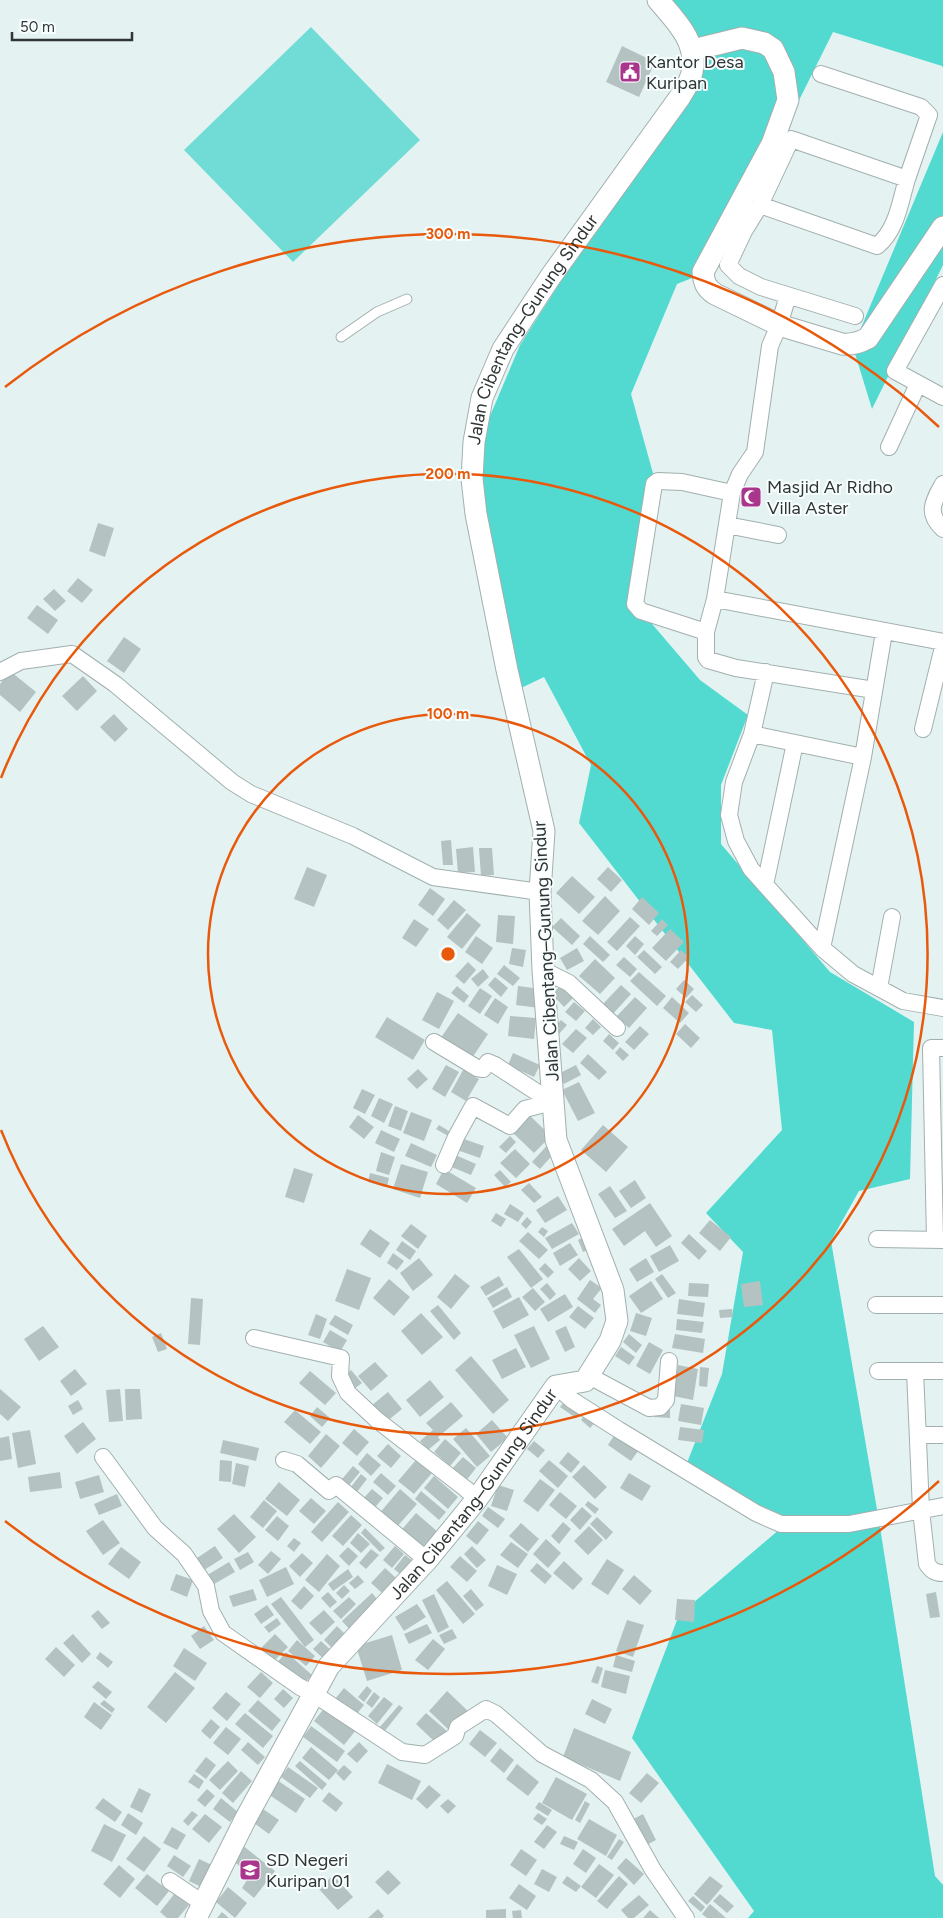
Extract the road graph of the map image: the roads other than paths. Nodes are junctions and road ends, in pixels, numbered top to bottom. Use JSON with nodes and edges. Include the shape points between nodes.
{"nodes":[{"id":1,"x":658,"y":0,"type":"edge"},
{"id":2,"x":693,"y":50,"type":"junction"},
{"id":3,"x":821,"y":74,"type":"dead end"},
{"id":4,"x":906,"y":179,"type":"junction"},
{"id":5,"x":760,"y":205,"type":"junction"},
{"id":6,"x":943,"y":227,"type":"edge"},
{"id":7,"x":943,"y":285,"type":"edge"},
{"id":8,"x":788,"y":296,"type":"junction"},
{"id":9,"x":407,"y":298,"type":"dead end"},
{"id":10,"x":938,"y":307,"type":"edge"},
{"id":11,"x":855,"y":316,"type":"dead end"},
{"id":12,"x":779,"y":325,"type":"junction"},
{"id":13,"x":341,"y":338,"type":"dead end"},
{"id":14,"x":918,"y":384,"type":"junction"},
{"id":15,"x":943,"y":397,"type":"edge"},
{"id":16,"x":889,"y":447,"type":"dead end"},
{"id":17,"x":943,"y":484,"type":"edge"},
{"id":18,"x":732,"y":493,"type":"junction"},
{"id":19,"x":727,"y":525,"type":"junction"},
{"id":20,"x":943,"y":529,"type":"edge"},
{"id":21,"x":778,"y":535,"type":"dead end"},
{"id":22,"x":715,"y":599,"type":"junction"},
{"id":23,"x":706,"y":632,"type":"junction"},
{"id":24,"x":884,"y":632,"type":"junction"},
{"id":25,"x":943,"y":642,"type":"edge"},
{"id":26,"x":943,"y":647,"type":"edge"},
{"id":27,"x":0,"y":672,"type":"edge"},
{"id":28,"x":766,"y":672,"type":"junction"},
{"id":29,"x":874,"y":690,"type":"junction"},
{"id":30,"x":923,"y":729,"type":"dead end"},
{"id":31,"x":752,"y":734,"type":"junction"},
{"id":32,"x":795,"y":743,"type":"junction"},
{"id":33,"x":863,"y":757,"type":"junction"},
{"id":34,"x":765,"y":885,"type":"junction"},
{"id":35,"x":540,"y":892,"type":"junction"},
{"id":36,"x":892,"y":917,"type":"dead end"},
{"id":37,"x":822,"y":948,"type":"junction"},
{"id":38,"x":544,"y":970,"type":"junction"},
{"id":39,"x":880,"y":988,"type":"junction"},
{"id":40,"x":943,"y":1008,"type":"edge"},
{"id":41,"x":617,"y":1028,"type":"dead end"},
{"id":42,"x":434,"y":1042,"type":"dead end"},
{"id":43,"x":943,"y":1048,"type":"edge"},
{"id":44,"x":552,"y":1102,"type":"junction"},
{"id":45,"x":938,"y":1115,"type":"edge"},
{"id":46,"x":444,"y":1165,"type":"dead end"},
{"id":47,"x":938,"y":1174,"type":"edge"},
{"id":48,"x":877,"y":1239,"type":"dead end"},
{"id":49,"x":939,"y":1240,"type":"edge"},
{"id":50,"x":876,"y":1305,"type":"dead end"},
{"id":51,"x":943,"y":1305,"type":"edge"},
{"id":52,"x":254,"y":1338,"type":"dead end"},
{"id":53,"x":669,"y":1361,"type":"dead end"},
{"id":54,"x":878,"y":1371,"type":"dead end"},
{"id":55,"x":914,"y":1371,"type":"junction"},
{"id":56,"x":943,"y":1371,"type":"edge"},
{"id":57,"x":585,"y":1381,"type":"junction"},
{"id":58,"x":556,"y":1386,"type":"junction"},
{"id":59,"x":918,"y":1435,"type":"junction"},
{"id":60,"x":943,"y":1435,"type":"edge"},
{"id":61,"x":103,"y":1456,"type":"dead end"},
{"id":62,"x":284,"y":1460,"type":"dead end"},
{"id":63,"x":477,"y":1499,"type":"junction"},
{"id":64,"x":943,"y":1506,"type":"edge"},
{"id":65,"x":921,"y":1510,"type":"junction"},
{"id":66,"x":426,"y":1560,"type":"junction"},
{"id":67,"x":943,"y":1573,"type":"edge"},
{"id":68,"x":314,"y":1694,"type":"junction"},
{"id":69,"x":170,"y":1881,"type":"dead end"},
{"id":70,"x":200,"y":1911,"type":"edge"},
{"id":71,"x":686,"y":1918,"type":"edge"}],
"edges":[{"from":1,"to":2,"type":"street","via":[[683,29]]},
{"from":2,"to":12,"type":"street","via":[[742,38],[773,48],[784,72],[788,100],[772,144],[703,272],[704,282],[715,294]]},
{"from":2,"to":35,"type":"street","name":"Jalan Cibentang–Gunung Sindur","via":[[692,73],[680,97],[551,276],[503,349],[482,398],[474,442],[472,479],[476,514],[544,831]]},
{"from":3,"to":4,"type":"street","via":[[921,107],[929,115]]},
{"from":4,"to":5,"type":"street","via":[[791,139]]},
{"from":4,"to":5,"type":"street","via":[[894,222],[886,239],[877,246]]},
{"from":5,"to":8,"type":"street","via":[[728,265],[739,276],[760,287]]},
{"from":6,"to":12,"type":"street","via":[[868,338],[850,345],[842,344]]},
{"from":7,"to":10,"type":"street"},
{"from":8,"to":11,"type":"street"},
{"from":8,"to":12,"type":"street"},
{"from":9,"to":13,"type":"lane","via":[[377,312]]},
{"from":10,"to":14,"type":"street","via":[[895,370]]},
{"from":12,"to":18,"type":"street","via":[[770,346],[755,452]]},
{"from":14,"to":15,"type":"street"},
{"from":14,"to":16,"type":"street"},
{"from":17,"to":20,"type":"street","via":[[932,511]]},
{"from":18,"to":19,"type":"street"},
{"from":18,"to":23,"type":"street","via":[[682,482],[658,481],[654,484],[635,604],[641,611]]},
{"from":19,"to":21,"type":"street"},
{"from":19,"to":22,"type":"street"},
{"from":22,"to":23,"type":"street"},
{"from":22,"to":24,"type":"street"},
{"from":23,"to":28,"type":"street","via":[[708,660]]},
{"from":24,"to":25,"type":"street"},
{"from":24,"to":29,"type":"street"},
{"from":26,"to":30,"type":"street"},
{"from":27,"to":35,"type":"street","via":[[21,661],[72,654],[115,684],[232,782],[251,794],[353,836],[433,877]]},
{"from":28,"to":29,"type":"street"},
{"from":28,"to":31,"type":"street"},
{"from":29,"to":33,"type":"street"},
{"from":31,"to":32,"type":"street"},
{"from":31,"to":34,"type":"street","via":[[734,782],[729,815],[736,841],[751,869]]},
{"from":32,"to":33,"type":"street"},
{"from":32,"to":34,"type":"street"},
{"from":33,"to":37,"type":"street"},
{"from":34,"to":37,"type":"street"},
{"from":35,"to":38,"type":"street","name":"Jalan Cibentang–Gunung Sindur"},
{"from":36,"to":39,"type":"street"},
{"from":37,"to":39,"type":"street","via":[[853,974]]},
{"from":38,"to":41,"type":"street","via":[[569,983]]},
{"from":38,"to":44,"type":"street","name":"Jalan Cibentang–Gunung Sindur"},
{"from":39,"to":40,"type":"street","via":[[903,1001]]},
{"from":42,"to":44,"type":"street","via":[[477,1068],[483,1069],[488,1062],[494,1065]]},
{"from":43,"to":45,"type":"street","via":[[931,1048]]},
{"from":44,"to":46,"type":"street","via":[[525,1109],[510,1126],[473,1106]]},
{"from":44,"to":57,"type":"street","name":"Jalan Cibentang–Gunung Sindur","via":[[556,1140],[612,1290],[618,1321],[610,1341]]},
{"from":45,"to":47,"type":"street"},
{"from":47,"to":49,"type":"street"},
{"from":48,"to":49,"type":"street"},
{"from":50,"to":51,"type":"street"},
{"from":52,"to":63,"type":"street","via":[[341,1358],[340,1376],[348,1393],[376,1420]]},
{"from":53,"to":57,"type":"street","via":[[666,1400],[660,1407],[649,1408],[593,1378]]},
{"from":54,"to":55,"type":"street"},
{"from":55,"to":56,"type":"street"},
{"from":55,"to":59,"type":"street"},
{"from":57,"to":58,"type":"street","name":"Jalan Cibentang–Gunung Sindur"},
{"from":58,"to":63,"type":"street","name":"Jalan Cibentang–Gunung Sindur"},
{"from":58,"to":65,"type":"street","via":[[619,1430],[756,1513],[780,1524],[849,1524]]},
{"from":59,"to":60,"type":"street"},
{"from":59,"to":65,"type":"street"},
{"from":61,"to":68,"type":"street","via":[[155,1528],[190,1562],[206,1586],[211,1611],[223,1633]]},
{"from":62,"to":66,"type":"street","via":[[297,1464],[329,1491],[336,1485]]},
{"from":63,"to":66,"type":"street","name":"Jalan Cibentang–Gunung Sindur"},
{"from":64,"to":65,"type":"street"},
{"from":65,"to":67,"type":"street","via":[[927,1564],[936,1573]]},
{"from":66,"to":68,"type":"street","name":"Jalan Cibentang–Gunung Sindur","via":[[329,1666]]},
{"from":68,"to":70,"type":"street","name":"Jalan Cibentang–Gunung Sindur","via":[[246,1818]]},
{"from":68,"to":71,"type":"street","via":[[402,1752],[425,1755],[455,1736],[458,1726],[486,1709],[496,1714],[542,1754],[591,1780],[615,1802],[653,1870]]},
{"from":69,"to":70,"type":"street"}]}
